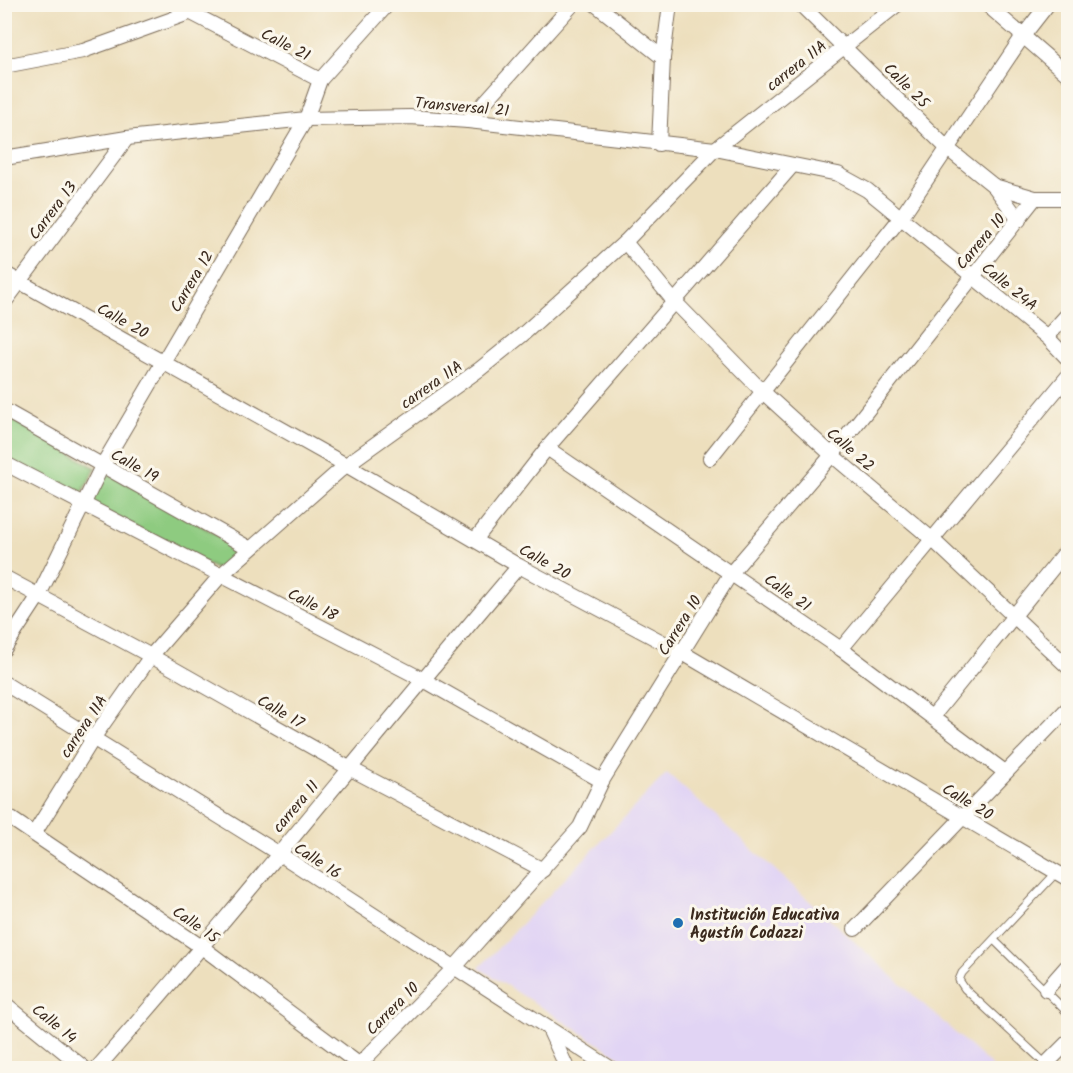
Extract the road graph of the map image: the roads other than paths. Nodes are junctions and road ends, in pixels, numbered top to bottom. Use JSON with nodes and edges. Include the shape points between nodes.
{"nodes":[{"id":1,"x":174,"y":4,"type":"edge"},
{"id":2,"x":388,"y":4,"type":"edge"},
{"id":3,"x":573,"y":4,"type":"edge"},
{"id":4,"x":595,"y":4,"type":"edge"},
{"id":5,"x":670,"y":4,"type":"edge"},
{"id":6,"x":800,"y":4,"type":"edge"},
{"id":7,"x":898,"y":4,"type":"edge"},
{"id":8,"x":986,"y":4,"type":"edge"},
{"id":9,"x":1048,"y":4,"type":"edge"},
{"id":10,"x":194,"y":9,"type":"edge"},
{"id":11,"x":1023,"y":36,"type":"junction"},
{"id":12,"x":845,"y":47,"type":"junction"},
{"id":13,"x":663,"y":58,"type":"junction"},
{"id":14,"x":4,"y":66,"type":"edge"},
{"id":15,"x":1068,"y":75,"type":"edge"},
{"id":16,"x":320,"y":80,"type":"junction"},
{"id":17,"x":306,"y":119,"type":"junction"},
{"id":18,"x":468,"y":121,"type":"junction"},
{"id":19,"x":127,"y":138,"type":"junction"},
{"id":20,"x":659,"y":144,"type":"junction"},
{"id":21,"x":716,"y":149,"type":"junction"},
{"id":22,"x":948,"y":149,"type":"junction"},
{"id":23,"x":4,"y":158,"type":"edge"},
{"id":24,"x":792,"y":165,"type":"junction"},
{"id":25,"x":994,"y":186,"type":"junction"},
{"id":26,"x":1035,"y":198,"type":"junction"},
{"id":27,"x":1068,"y":198,"type":"edge"},
{"id":28,"x":902,"y":216,"type":"junction"},
{"id":29,"x":1019,"y":220,"type":"junction"},
{"id":30,"x":625,"y":243,"type":"junction"},
{"id":31,"x":4,"y":273,"type":"edge"},
{"id":32,"x":972,"y":276,"type":"junction"},
{"id":33,"x":19,"y":281,"type":"junction"},
{"id":34,"x":673,"y":300,"type":"junction"},
{"id":35,"x":4,"y":303,"type":"edge"},
{"id":36,"x":1068,"y":314,"type":"edge"},
{"id":37,"x":1047,"y":337,"type":"junction"},
{"id":38,"x":1068,"y":359,"type":"edge"},
{"id":39,"x":163,"y":361,"type":"junction"},
{"id":40,"x":1068,"y":376,"type":"edge"},
{"id":41,"x":764,"y":392,"type":"junction"},
{"id":42,"x":4,"y":410,"type":"edge"},
{"id":43,"x":547,"y":448,"type":"junction"},
{"id":44,"x":832,"y":455,"type":"junction"},
{"id":45,"x":710,"y":458,"type":"dead end"},
{"id":46,"x":4,"y":463,"type":"edge"},
{"id":47,"x":345,"y":465,"type":"junction"},
{"id":48,"x":102,"y":466,"type":"junction"},
{"id":49,"x":81,"y":504,"type":"junction"},
{"id":50,"x":476,"y":540,"type":"junction"},
{"id":51,"x":933,"y":540,"type":"junction"},
{"id":52,"x":249,"y":548,"type":"junction"},
{"id":53,"x":1068,"y":549,"type":"edge"},
{"id":54,"x":519,"y":566,"type":"junction"},
{"id":55,"x":731,"y":573,"type":"junction"},
{"id":56,"x":221,"y":575,"type":"junction"},
{"id":57,"x":4,"y":577,"type":"edge"},
{"id":58,"x":38,"y":597,"type":"junction"},
{"id":59,"x":1013,"y":615,"type":"junction"},
{"id":60,"x":4,"y":649,"type":"edge"},
{"id":61,"x":841,"y":649,"type":"junction"},
{"id":62,"x":681,"y":652,"type":"junction"},
{"id":63,"x":151,"y":656,"type":"junction"},
{"id":64,"x":1068,"y":667,"type":"edge"},
{"id":65,"x":422,"y":679,"type":"junction"},
{"id":66,"x":4,"y":683,"type":"edge"},
{"id":67,"x":1068,"y":708,"type":"edge"},
{"id":68,"x":933,"y":716,"type":"junction"},
{"id":69,"x":93,"y":737,"type":"junction"},
{"id":70,"x":349,"y":768,"type":"junction"},
{"id":71,"x":1005,"y":772,"type":"junction"},
{"id":72,"x":602,"y":781,"type":"junction"},
{"id":73,"x":4,"y":814,"type":"edge"},
{"id":74,"x":962,"y":817,"type":"junction"},
{"id":75,"x":34,"y":834,"type":"junction"},
{"id":76,"x":278,"y":853,"type":"junction"},
{"id":77,"x":543,"y":870,"type":"junction"},
{"id":78,"x":1062,"y":876,"type":"edge"},
{"id":79,"x":855,"y":929,"type":"dead end"},
{"id":80,"x":994,"y":940,"type":"junction"},
{"id":81,"x":203,"y":948,"type":"junction"},
{"id":82,"x":1068,"y":965,"type":"edge"},
{"id":83,"x":454,"y":968,"type":"junction"},
{"id":84,"x":1046,"y":990,"type":"junction"},
{"id":85,"x":4,"y":1003,"type":"edge"},
{"id":86,"x":1068,"y":1013,"type":"edge"},
{"id":87,"x":550,"y":1031,"type":"junction"},
{"id":88,"x":1068,"y":1042,"type":"edge"},
{"id":89,"x":1048,"y":1066,"type":"edge"},
{"id":90,"x":360,"y":1067,"type":"edge"},
{"id":91,"x":84,"y":1068,"type":"edge"},
{"id":92,"x":97,"y":1068,"type":"edge"},
{"id":93,"x":567,"y":1068,"type":"edge"},
{"id":94,"x":610,"y":1068,"type":"edge"}],
"edges":[{"from":1,"to":10,"type":"street","name":"Calle 21"},
{"from":2,"to":16,"type":"street","name":"Carrera 12"},
{"from":3,"to":18,"type":"street"},
{"from":4,"to":13,"type":"street"},
{"from":5,"to":13,"type":"street"},
{"from":6,"to":12,"type":"street","name":"Calle 25"},
{"from":7,"to":12,"type":"street","name":"carrera 11A"},
{"from":8,"to":11,"type":"street"},
{"from":9,"to":11,"type":"street"},
{"from":10,"to":14,"type":"street","via":[[83,51]]},
{"from":10,"to":16,"type":"street","name":"Calle 21"},
{"from":11,"to":15,"type":"street"},
{"from":11,"to":22,"type":"street"},
{"from":12,"to":21,"type":"street","name":"carrera 11A"},
{"from":12,"to":22,"type":"street","name":"Calle 25"},
{"from":13,"to":20,"type":"street"},
{"from":16,"to":17,"type":"street","name":"Carrera 12"},
{"from":17,"to":18,"type":"street","name":"Transversal 21","via":[[399,117]]},
{"from":17,"to":19,"type":"street","name":"Transversal 21"},
{"from":17,"to":39,"type":"street","name":"Carrera 12"},
{"from":18,"to":20,"type":"street","name":"Transversal 21"},
{"from":19,"to":23,"type":"street","name":"Transversal 21"},
{"from":19,"to":33,"type":"street","name":"Carrera 13"},
{"from":20,"to":21,"type":"street","name":"Transversal 21"},
{"from":21,"to":24,"type":"street","name":"Transversal 21"},
{"from":21,"to":30,"type":"street","name":"carrera 11A"},
{"from":22,"to":25,"type":"street","name":"Calle 25"},
{"from":22,"to":28,"type":"street"},
{"from":24,"to":28,"type":"street","name":"Transversal 21","via":[[838,174]]},
{"from":24,"to":34,"type":"street"},
{"from":25,"to":26,"type":"street","name":"Calle 25"},
{"from":25,"to":29,"type":"street","name":"Calle 25"},
{"from":26,"to":27,"type":"street","name":"Calle 25"},
{"from":26,"to":29,"type":"street","name":"Carrera 10"},
{"from":28,"to":32,"type":"street","name":"Calle 24A"},
{"from":28,"to":41,"type":"street"},
{"from":29,"to":32,"type":"street","name":"Carrera 10"},
{"from":30,"to":34,"type":"street","name":"Calle 22"},
{"from":30,"to":47,"type":"street","name":"carrera 11A","via":[[480,369]]},
{"from":31,"to":33,"type":"street","name":"Calle 20"},
{"from":32,"to":37,"type":"street","name":"Calle 24A"},
{"from":32,"to":44,"type":"street","name":"Carrera 10"},
{"from":33,"to":35,"type":"street","name":"Carrera 13"},
{"from":33,"to":39,"type":"street","name":"Calle 20"},
{"from":34,"to":41,"type":"street","name":"Calle 22"},
{"from":34,"to":43,"type":"street"},
{"from":36,"to":37,"type":"street"},
{"from":37,"to":38,"type":"street","name":"Calle 24A"},
{"from":39,"to":47,"type":"street","name":"Calle 20"},
{"from":39,"to":48,"type":"street","name":"Carrera 12"},
{"from":40,"to":51,"type":"street"},
{"from":41,"to":44,"type":"street","name":"Calle 22"},
{"from":41,"to":45,"type":"street"},
{"from":42,"to":48,"type":"street","name":"Calle 19"},
{"from":43,"to":50,"type":"street"},
{"from":43,"to":55,"type":"street","name":"Calle 21"},
{"from":44,"to":51,"type":"street","name":"Calle 22"},
{"from":44,"to":55,"type":"street","name":"Carrera 10"},
{"from":46,"to":49,"type":"street","name":"Calle 18"},
{"from":47,"to":50,"type":"street","name":"Calle 20"},
{"from":47,"to":52,"type":"street","name":"carrera 11A"},
{"from":48,"to":49,"type":"street","name":"Carrera 12"},
{"from":48,"to":52,"type":"street","name":"Calle 19"},
{"from":49,"to":56,"type":"street","name":"Calle 18"},
{"from":49,"to":58,"type":"street","name":"Carrera 12"},
{"from":50,"to":54,"type":"street","name":"Calle 20"},
{"from":51,"to":59,"type":"street","name":"Calle 22"},
{"from":51,"to":61,"type":"street"},
{"from":52,"to":56,"type":"street","name":"carrera 11A"},
{"from":53,"to":59,"type":"street"},
{"from":54,"to":62,"type":"street","name":"Calle 20"},
{"from":54,"to":65,"type":"street","name":"carrera 11"},
{"from":55,"to":61,"type":"street","name":"Calle 21"},
{"from":55,"to":62,"type":"street","name":"Carrera 10"},
{"from":56,"to":63,"type":"street","name":"carrera 11A"},
{"from":56,"to":65,"type":"street","name":"Calle 18"},
{"from":57,"to":58,"type":"street","name":"Calle 17"},
{"from":58,"to":60,"type":"street","name":"Carrera 12"},
{"from":58,"to":63,"type":"street","name":"Calle 17"},
{"from":59,"to":64,"type":"street","name":"Calle 22"},
{"from":59,"to":68,"type":"street"},
{"from":61,"to":68,"type":"street","name":"Calle 21"},
{"from":62,"to":72,"type":"street","name":"Carrera 10"},
{"from":62,"to":74,"type":"street","name":"Calle 20"},
{"from":63,"to":69,"type":"street","name":"carrera 11A"},
{"from":63,"to":70,"type":"street","name":"Calle 17"},
{"from":65,"to":70,"type":"street","name":"carrera 11"},
{"from":65,"to":72,"type":"street","name":"Calle 18"},
{"from":66,"to":69,"type":"street","name":"Calle 16"},
{"from":67,"to":71,"type":"street"},
{"from":68,"to":71,"type":"street","name":"Calle 21"},
{"from":69,"to":75,"type":"street","name":"carrera 11A"},
{"from":69,"to":76,"type":"street","name":"Calle 16"},
{"from":70,"to":76,"type":"street","name":"carrera 11"},
{"from":70,"to":77,"type":"street","name":"Calle 17"},
{"from":71,"to":74,"type":"street"},
{"from":72,"to":77,"type":"street","name":"Carrera 10","via":[[580,827]]},
{"from":73,"to":75,"type":"street","name":"Calle 15"},
{"from":74,"to":78,"type":"street","name":"Calle 20"},
{"from":74,"to":79,"type":"street"},
{"from":75,"to":81,"type":"street","name":"Calle 15"},
{"from":76,"to":81,"type":"street","name":"carrera 11"},
{"from":76,"to":83,"type":"street","name":"Calle 16"},
{"from":77,"to":83,"type":"street","name":"Carrera 10"},
{"from":78,"to":80,"type":"lane"},
{"from":80,"to":84,"type":"lane"},
{"from":80,"to":89,"type":"lane","via":[[959,980]]},
{"from":81,"to":90,"type":"street","name":"Calle 15"},
{"from":81,"to":92,"type":"street","name":"carrera 11"},
{"from":82,"to":84,"type":"street"},
{"from":83,"to":87,"type":"street","name":"Calle 16"},
{"from":83,"to":90,"type":"street","name":"Carrera 10"},
{"from":84,"to":86,"type":"lane"},
{"from":85,"to":91,"type":"street","name":"Calle 14"},
{"from":87,"to":93,"type":"street"},
{"from":87,"to":94,"type":"street","name":"Calle 16"},
{"from":88,"to":89,"type":"street"}]}
